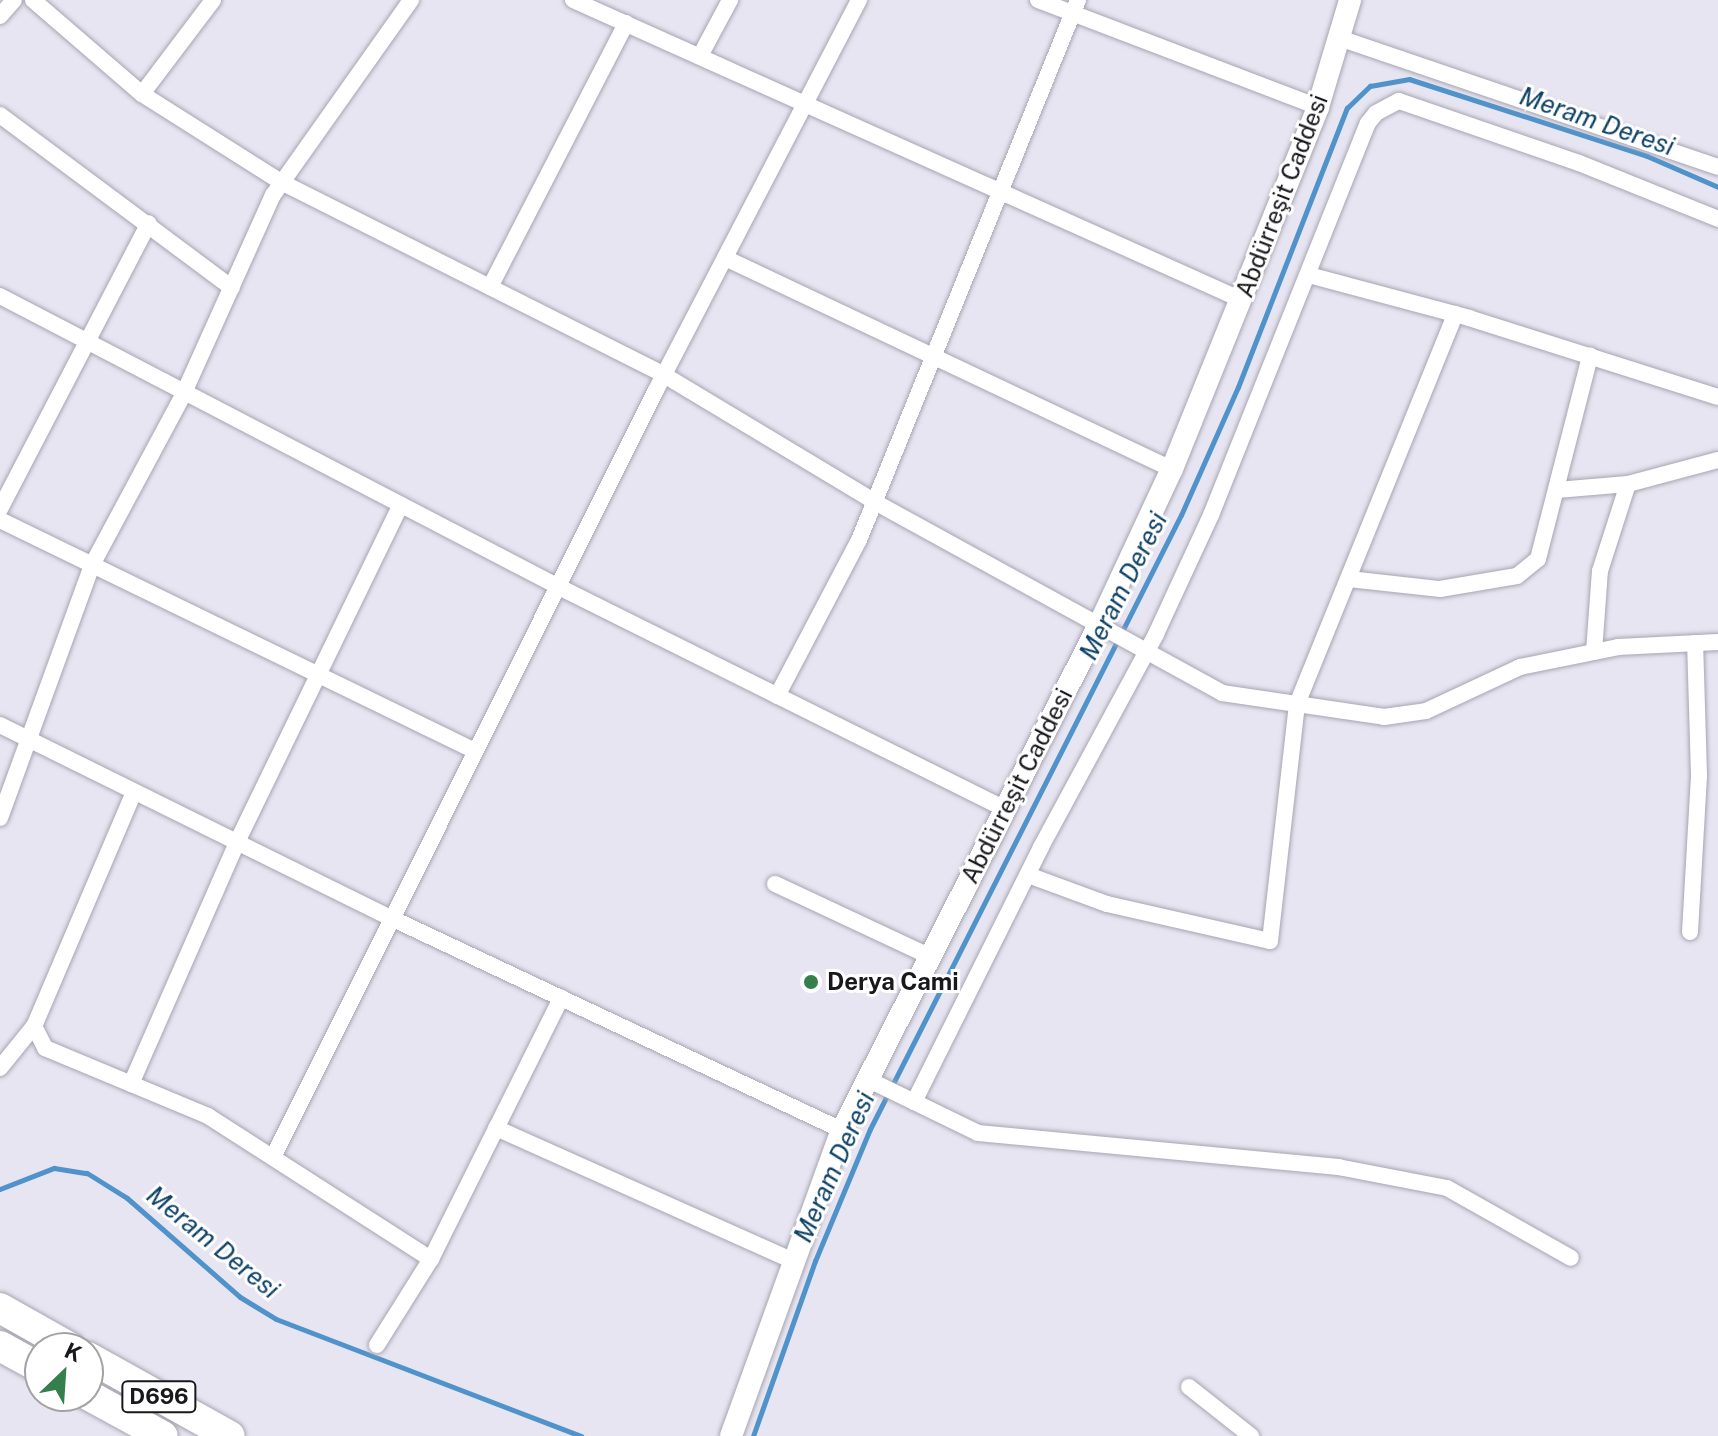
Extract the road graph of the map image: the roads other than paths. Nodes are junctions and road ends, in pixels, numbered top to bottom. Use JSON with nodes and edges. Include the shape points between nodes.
{"nodes":[{"id":1,"x":14,"y":0,"type":"edge"},
{"id":2,"x":33,"y":0,"type":"edge"},
{"id":3,"x":213,"y":0,"type":"edge"},
{"id":4,"x":411,"y":0,"type":"edge"},
{"id":5,"x":573,"y":0,"type":"edge"},
{"id":6,"x":730,"y":0,"type":"edge"},
{"id":7,"x":859,"y":0,"type":"edge"},
{"id":8,"x":1038,"y":0,"type":"edge"},
{"id":9,"x":1350,"y":0,"type":"edge"},
{"id":10,"x":599,"y":5,"type":"edge"},
{"id":11,"x":1077,"y":6,"type":"edge"},
{"id":12,"x":0,"y":16,"type":"edge"},
{"id":13,"x":626,"y":23,"type":"junction"},
{"id":14,"x":1342,"y":39,"type":"junction"},
{"id":15,"x":700,"y":56,"type":"junction"},
{"id":16,"x":142,"y":94,"type":"junction"},
{"id":17,"x":805,"y":104,"type":"junction"},
{"id":18,"x":1318,"y":107,"type":"junction"},
{"id":19,"x":0,"y":115,"type":"edge"},
{"id":20,"x":1717,"y":164,"type":"edge"},
{"id":21,"x":281,"y":182,"type":"junction"},
{"id":22,"x":1004,"y":193,"type":"junction"},
{"id":23,"x":1718,"y":219,"type":"edge"},
{"id":24,"x":149,"y":223,"type":"junction"},
{"id":25,"x":725,"y":258,"type":"junction"},
{"id":26,"x":1309,"y":275,"type":"junction"},
{"id":27,"x":490,"y":287,"type":"junction"},
{"id":28,"x":232,"y":288,"type":"junction"},
{"id":29,"x":0,"y":296,"type":"edge"},
{"id":30,"x":1242,"y":300,"type":"junction"},
{"id":31,"x":1455,"y":314,"type":"junction"},
{"id":32,"x":85,"y":337,"type":"junction"},
{"id":33,"x":1590,"y":356,"type":"junction"},
{"id":34,"x":935,"y":361,"type":"junction"},
{"id":35,"x":664,"y":375,"type":"junction"},
{"id":36,"x":183,"y":395,"type":"junction"},
{"id":37,"x":1718,"y":397,"type":"edge"},
{"id":38,"x":1718,"y":460,"type":"edge"},
{"id":39,"x":1172,"y":469,"type":"junction"},
{"id":40,"x":1628,"y":484,"type":"junction"},
{"id":41,"x":1557,"y":490,"type":"junction"},
{"id":42,"x":875,"y":502,"type":"junction"},
{"id":43,"x":401,"y":505,"type":"junction"},
{"id":44,"x":0,"y":509,"type":"edge"},
{"id":45,"x":0,"y":520,"type":"edge"},
{"id":46,"x":92,"y":565,"type":"junction"},
{"id":47,"x":1349,"y":579,"type":"junction"},
{"id":48,"x":557,"y":586,"type":"junction"},
{"id":49,"x":1106,"y":624,"type":"junction"},
{"id":50,"x":1718,"y":642,"type":"edge"},
{"id":51,"x":1695,"y":643,"type":"junction"},
{"id":52,"x":1147,"y":650,"type":"junction"},
{"id":53,"x":1594,"y":652,"type":"junction"},
{"id":54,"x":319,"y":675,"type":"junction"},
{"id":55,"x":777,"y":696,"type":"junction"},
{"id":56,"x":1297,"y":704,"type":"junction"},
{"id":57,"x":0,"y":725,"type":"edge"},
{"id":58,"x":25,"y":738,"type":"junction"},
{"id":59,"x":475,"y":751,"type":"junction"},
{"id":60,"x":134,"y":792,"type":"junction"},
{"id":61,"x":1005,"y":809,"type":"junction"},
{"id":62,"x":0,"y":818,"type":"edge"},
{"id":63,"x":237,"y":842,"type":"junction"},
{"id":64,"x":1028,"y":875,"type":"junction"},
{"id":65,"x":775,"y":884,"type":"dead end"},
{"id":66,"x":391,"y":918,"type":"junction"},
{"id":67,"x":1690,"y":932,"type":"dead end"},
{"id":68,"x":931,"y":957,"type":"junction"},
{"id":69,"x":561,"y":998,"type":"junction"},
{"id":70,"x":34,"y":1026,"type":"junction"},
{"id":71,"x":0,"y":1068,"type":"edge"},
{"id":72,"x":873,"y":1082,"type":"junction"},
{"id":73,"x":131,"y":1084,"type":"junction"},
{"id":74,"x":907,"y":1099,"type":"junction"},
{"id":75,"x":496,"y":1128,"type":"junction"},
{"id":76,"x":842,"y":1130,"type":"junction"},
{"id":77,"x":274,"y":1155,"type":"junction"},
{"id":78,"x":1571,"y":1258,"type":"dead end"},
{"id":79,"x":431,"y":1259,"type":"junction"},
{"id":80,"x":791,"y":1260,"type":"junction"},
{"id":81,"x":0,"y":1308,"type":"edge"},
{"id":82,"x":43,"y":1332,"type":"edge"},
{"id":83,"x":377,"y":1345,"type":"dead end"},
{"id":84,"x":0,"y":1346,"type":"edge"},
{"id":85,"x":24,"y":1359,"type":"edge"},
{"id":86,"x":104,"y":1366,"type":"edge"},
{"id":87,"x":1189,"y":1387,"type":"dead end"},
{"id":88,"x":104,"y":1404,"type":"edge"},
{"id":89,"x":163,"y":1436,"type":"edge"},
{"id":90,"x":230,"y":1436,"type":"edge"},
{"id":91,"x":731,"y":1436,"type":"edge"},
{"id":92,"x":1251,"y":1436,"type":"edge"}],
"edges":[{"from":1,"to":12,"type":"street"},
{"from":2,"to":16,"type":"street"},
{"from":3,"to":16,"type":"street"},
{"from":4,"to":21,"type":"street"},
{"from":5,"to":10,"type":"street"},
{"from":6,"to":15,"type":"street"},
{"from":7,"to":17,"type":"street"},
{"from":8,"to":11,"type":"street"},
{"from":9,"to":14,"type":"main road","name":"Abdürreşit Caddesi"},
{"from":10,"to":13,"type":"street"},
{"from":11,"to":18,"type":"street"},
{"from":11,"to":22,"type":"street"},
{"from":13,"to":15,"type":"street"},
{"from":13,"to":27,"type":"street"},
{"from":14,"to":18,"type":"main road","name":"Abdürreşit Caddesi"},
{"from":14,"to":20,"type":"street"},
{"from":15,"to":17,"type":"street"},
{"from":16,"to":21,"type":"street"},
{"from":17,"to":22,"type":"street"},
{"from":17,"to":25,"type":"street"},
{"from":18,"to":30,"type":"main road","name":"Abdürreşit Caddesi"},
{"from":19,"to":24,"type":"street"},
{"from":21,"to":27,"type":"street"},
{"from":21,"to":28,"type":"street"},
{"from":22,"to":30,"type":"street"},
{"from":22,"to":34,"type":"street"},
{"from":23,"to":26,"type":"street","via":[[1579,163],[1399,101],[1368,123]]},
{"from":24,"to":28,"type":"street"},
{"from":24,"to":32,"type":"street"},
{"from":25,"to":34,"type":"street"},
{"from":25,"to":35,"type":"street"},
{"from":26,"to":31,"type":"street"},
{"from":26,"to":52,"type":"street","via":[[1211,515]]},
{"from":27,"to":35,"type":"street"},
{"from":28,"to":36,"type":"street"},
{"from":29,"to":32,"type":"street"},
{"from":30,"to":39,"type":"main road","name":"Abdürreşit Caddesi"},
{"from":31,"to":33,"type":"street"},
{"from":31,"to":47,"type":"street"},
{"from":32,"to":36,"type":"street"},
{"from":32,"to":44,"type":"street"},
{"from":33,"to":37,"type":"street"},
{"from":33,"to":41,"type":"street"},
{"from":34,"to":39,"type":"street"},
{"from":34,"to":42,"type":"street"},
{"from":35,"to":42,"type":"street"},
{"from":35,"to":48,"type":"street"},
{"from":36,"to":43,"type":"street"},
{"from":36,"to":46,"type":"street"},
{"from":38,"to":40,"type":"street"},
{"from":39,"to":49,"type":"main road","name":"Abdürreşit Caddesi"},
{"from":40,"to":41,"type":"street"},
{"from":40,"to":53,"type":"street","via":[[1600,571]]},
{"from":41,"to":47,"type":"street","via":[[1538,559],[1517,576],[1440,589]]},
{"from":42,"to":49,"type":"street"},
{"from":42,"to":55,"type":"street"},
{"from":43,"to":48,"type":"street"},
{"from":43,"to":54,"type":"street"},
{"from":45,"to":46,"type":"street"},
{"from":46,"to":54,"type":"street"},
{"from":46,"to":58,"type":"street"},
{"from":47,"to":56,"type":"street"},
{"from":48,"to":55,"type":"street"},
{"from":48,"to":59,"type":"street"},
{"from":49,"to":52,"type":"street"},
{"from":49,"to":61,"type":"main road","name":"Abdürreşit Caddesi"},
{"from":50,"to":51,"type":"street"},
{"from":51,"to":53,"type":"street"},
{"from":51,"to":67,"type":"street","via":[[1699,775]]},
{"from":52,"to":56,"type":"street","via":[[1222,693]]},
{"from":52,"to":64,"type":"street"},
{"from":53,"to":56,"type":"street","via":[[1520,667],[1426,711],[1384,717]]},
{"from":54,"to":59,"type":"street"},
{"from":54,"to":63,"type":"street"},
{"from":55,"to":61,"type":"street"},
{"from":56,"to":64,"type":"street","via":[[1270,941],[1107,904]]},
{"from":57,"to":58,"type":"street"},
{"from":58,"to":60,"type":"street"},
{"from":58,"to":62,"type":"street"},
{"from":59,"to":66,"type":"street"},
{"from":60,"to":63,"type":"street"},
{"from":60,"to":70,"type":"street"},
{"from":61,"to":68,"type":"main road","name":"Abdürreşit Caddesi"},
{"from":63,"to":66,"type":"street"},
{"from":63,"to":73,"type":"street"},
{"from":64,"to":74,"type":"street"},
{"from":65,"to":68,"type":"street"},
{"from":66,"to":69,"type":"street"},
{"from":66,"to":77,"type":"street"},
{"from":68,"to":72,"type":"main road","name":"Abdürreşit Caddesi"},
{"from":69,"to":75,"type":"street"},
{"from":69,"to":76,"type":"street"},
{"from":70,"to":71,"type":"street"},
{"from":70,"to":73,"type":"street","via":[[45,1048]]},
{"from":72,"to":74,"type":"street"},
{"from":72,"to":76,"type":"main road","name":"Abdürreşit Caddesi"},
{"from":73,"to":77,"type":"street","via":[[208,1116]]},
{"from":74,"to":78,"type":"street","via":[[978,1133],[1338,1167],[1447,1188]]},
{"from":75,"to":79,"type":"street"},
{"from":75,"to":80,"type":"street"},
{"from":76,"to":80,"type":"main road","name":"Abdürreşit Caddesi"},
{"from":77,"to":79,"type":"street"},
{"from":79,"to":83,"type":"street"},
{"from":80,"to":91,"type":"main road","name":"Abdürreşit Caddesi"},
{"from":81,"to":82,"type":"highway"},
{"from":84,"to":85,"type":"highway"},
{"from":86,"to":90,"type":"highway","number":"D696"},
{"from":87,"to":92,"type":"street"},
{"from":88,"to":89,"type":"highway","number":"D696"}]}
